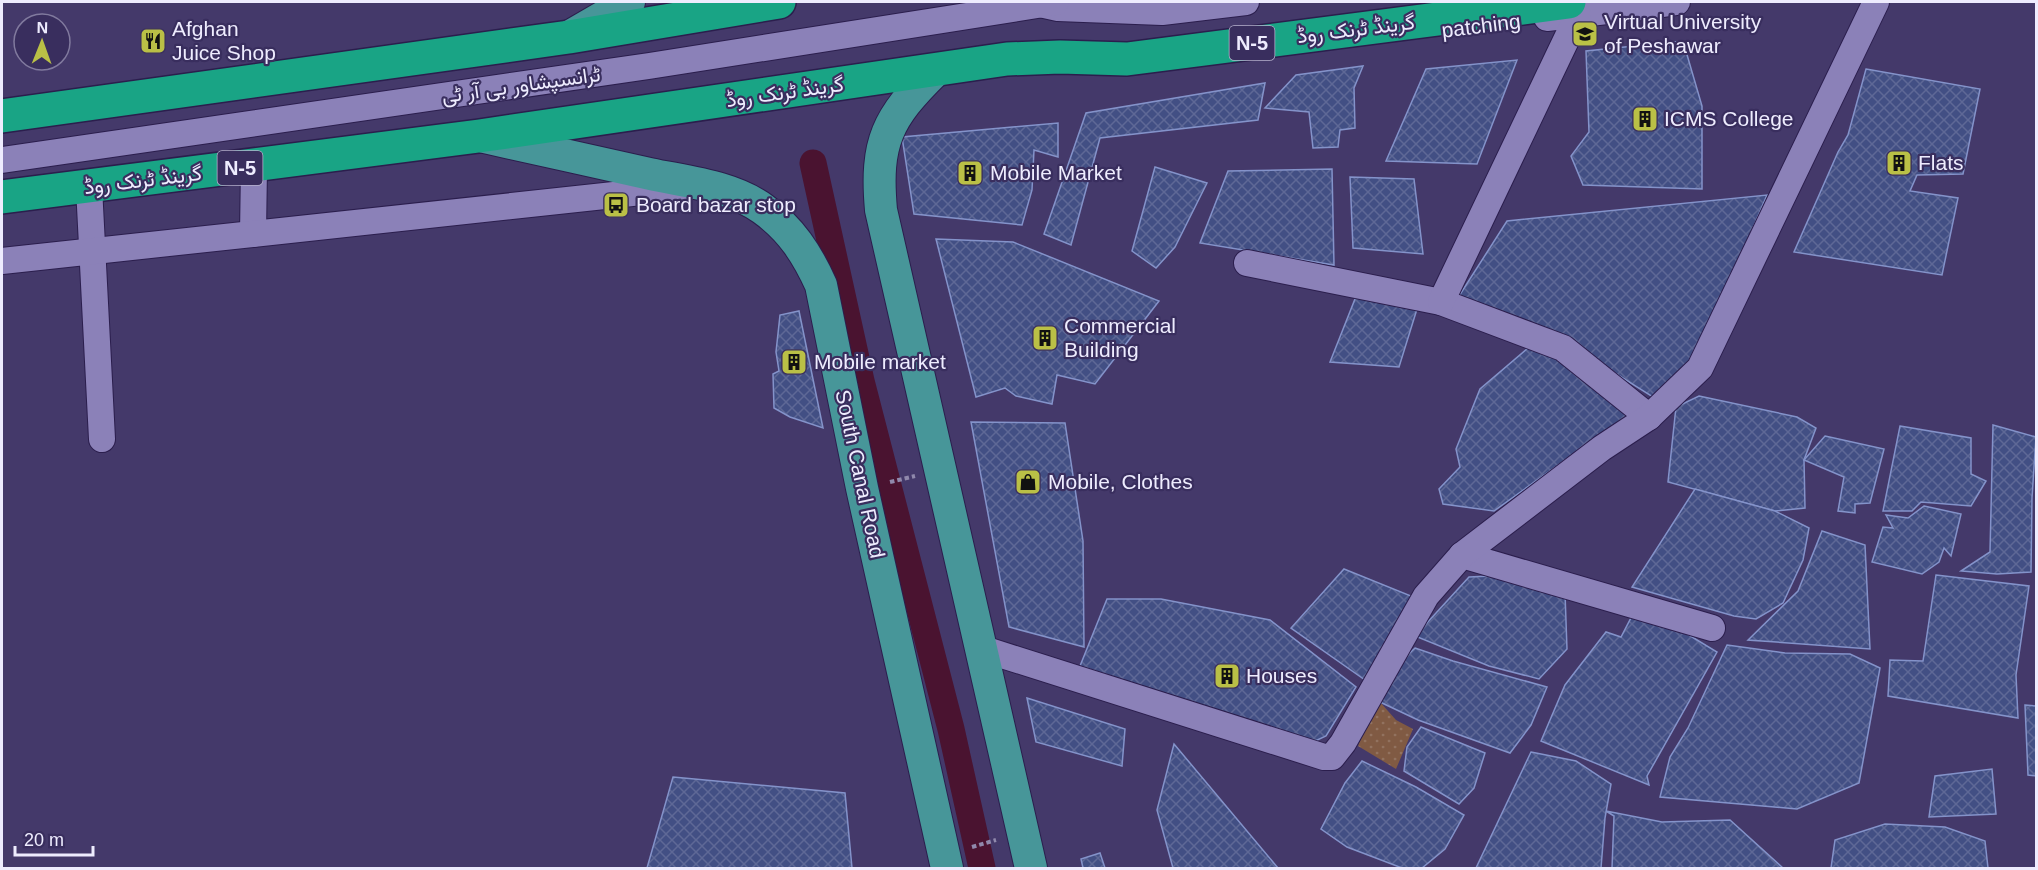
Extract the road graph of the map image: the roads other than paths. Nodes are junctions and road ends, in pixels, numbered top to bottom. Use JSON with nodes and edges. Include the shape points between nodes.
{"nodes":[{"id":1,"x":629,"y":2,"type":"edge"},
{"id":2,"x":779,"y":2,"type":"edge"},
{"id":3,"x":1246,"y":2,"type":"edge"},
{"id":4,"x":1677,"y":2,"type":"edge"},
{"id":5,"x":1876,"y":2,"type":"edge"},
{"id":6,"x":1048,"y":3,"type":"edge"},
{"id":7,"x":1650,"y":4,"type":"edge"},
{"id":8,"x":1573,"y":8,"type":"edge"},
{"id":9,"x":569,"y":37,"type":"junction"},
{"id":10,"x":1130,"y":68,"type":"dead end"},
{"id":11,"x":921,"y":85,"type":"junction"},
{"id":12,"x":2,"y":116,"type":"edge"},
{"id":13,"x":479,"y":136,"type":"junction"},
{"id":14,"x":2,"y":160,"type":"edge"},
{"id":15,"x":254,"y":166,"type":"junction"},
{"id":16,"x":704,"y":186,"type":"junction"},
{"id":17,"x":89,"y":187,"type":"junction"},
{"id":18,"x":2,"y":197,"type":"edge"},
{"id":19,"x":253,"y":234,"type":"junction"},
{"id":20,"x":92,"y":251,"type":"junction"},
{"id":21,"x":2,"y":261,"type":"edge"},
{"id":22,"x":1247,"y":262,"type":"dead end"},
{"id":23,"x":1441,"y":302,"type":"junction"},
{"id":24,"x":1649,"y":417,"type":"junction"},
{"id":25,"x":102,"y":440,"type":"dead end"},
{"id":26,"x":1462,"y":555,"type":"junction"},
{"id":27,"x":1712,"y":628,"type":"dead end"},
{"id":28,"x":980,"y":648,"type":"junction"},
{"id":29,"x":956,"y":859,"type":"edge"},
{"id":30,"x":1031,"y":868,"type":"edge"}],
"edges":[{"from":1,"to":9,"type":"main road"},
{"from":2,"to":9,"type":"highway"},
{"from":3,"to":6,"type":"street","name":"ٹرانسپشاور بی آر ٹی","via":[[1162,12],[1058,8]]},
{"from":4,"to":7,"type":"street","name":"patching"},
{"from":5,"to":24,"type":"street","via":[[1700,368]]},
{"from":6,"to":14,"type":"street","name":"ٹرانسپشاور بی آر ٹی","via":[[649,66]]},
{"from":7,"to":8,"type":"street","name":"patching"},
{"from":8,"to":10,"type":"street","name":"patching"},
{"from":8,"to":11,"type":"highway","name":"گرینڈ ٹرنک روڈ","number":"N-5","via":[[1127,59],[1007,59]]},
{"from":8,"to":23,"type":"street"},
{"from":9,"to":12,"type":"highway"},
{"from":11,"to":13,"type":"highway","name":"گرینڈ ٹرنک روڈ","number":"N-5","via":[[863,81]]},
{"from":11,"to":28,"type":"main road","via":[[887,130],[879,158],[881,210]]},
{"from":13,"to":15,"type":"highway","name":"گرینڈ ٹرنک روڈ","number":"N-5"},
{"from":13,"to":16,"type":"main road","name":"South Canal Road"},
{"from":15,"to":17,"type":"highway","name":"گرینڈ ٹرنک روڈ","number":"N-5"},
{"from":15,"to":19,"type":"street"},
{"from":16,"to":19,"type":"street"},
{"from":16,"to":29,"type":"main road","name":"South Canal Road","via":[[740,196],[785,226],[808,257],[821,285],[862,488]]},
{"from":17,"to":18,"type":"highway","name":"گرینڈ ٹرنک روڈ","number":"N-5"},
{"from":17,"to":20,"type":"street"},
{"from":19,"to":20,"type":"street"},
{"from":20,"to":21,"type":"street"},
{"from":20,"to":25,"type":"street"},
{"from":22,"to":23,"type":"street"},
{"from":23,"to":24,"type":"street","via":[[1563,348]]},
{"from":24,"to":26,"type":"street"},
{"from":26,"to":27,"type":"street"},
{"from":26,"to":28,"type":"street","via":[[1426,596],[1332,757]]},
{"from":28,"to":30,"type":"main road"}]}
